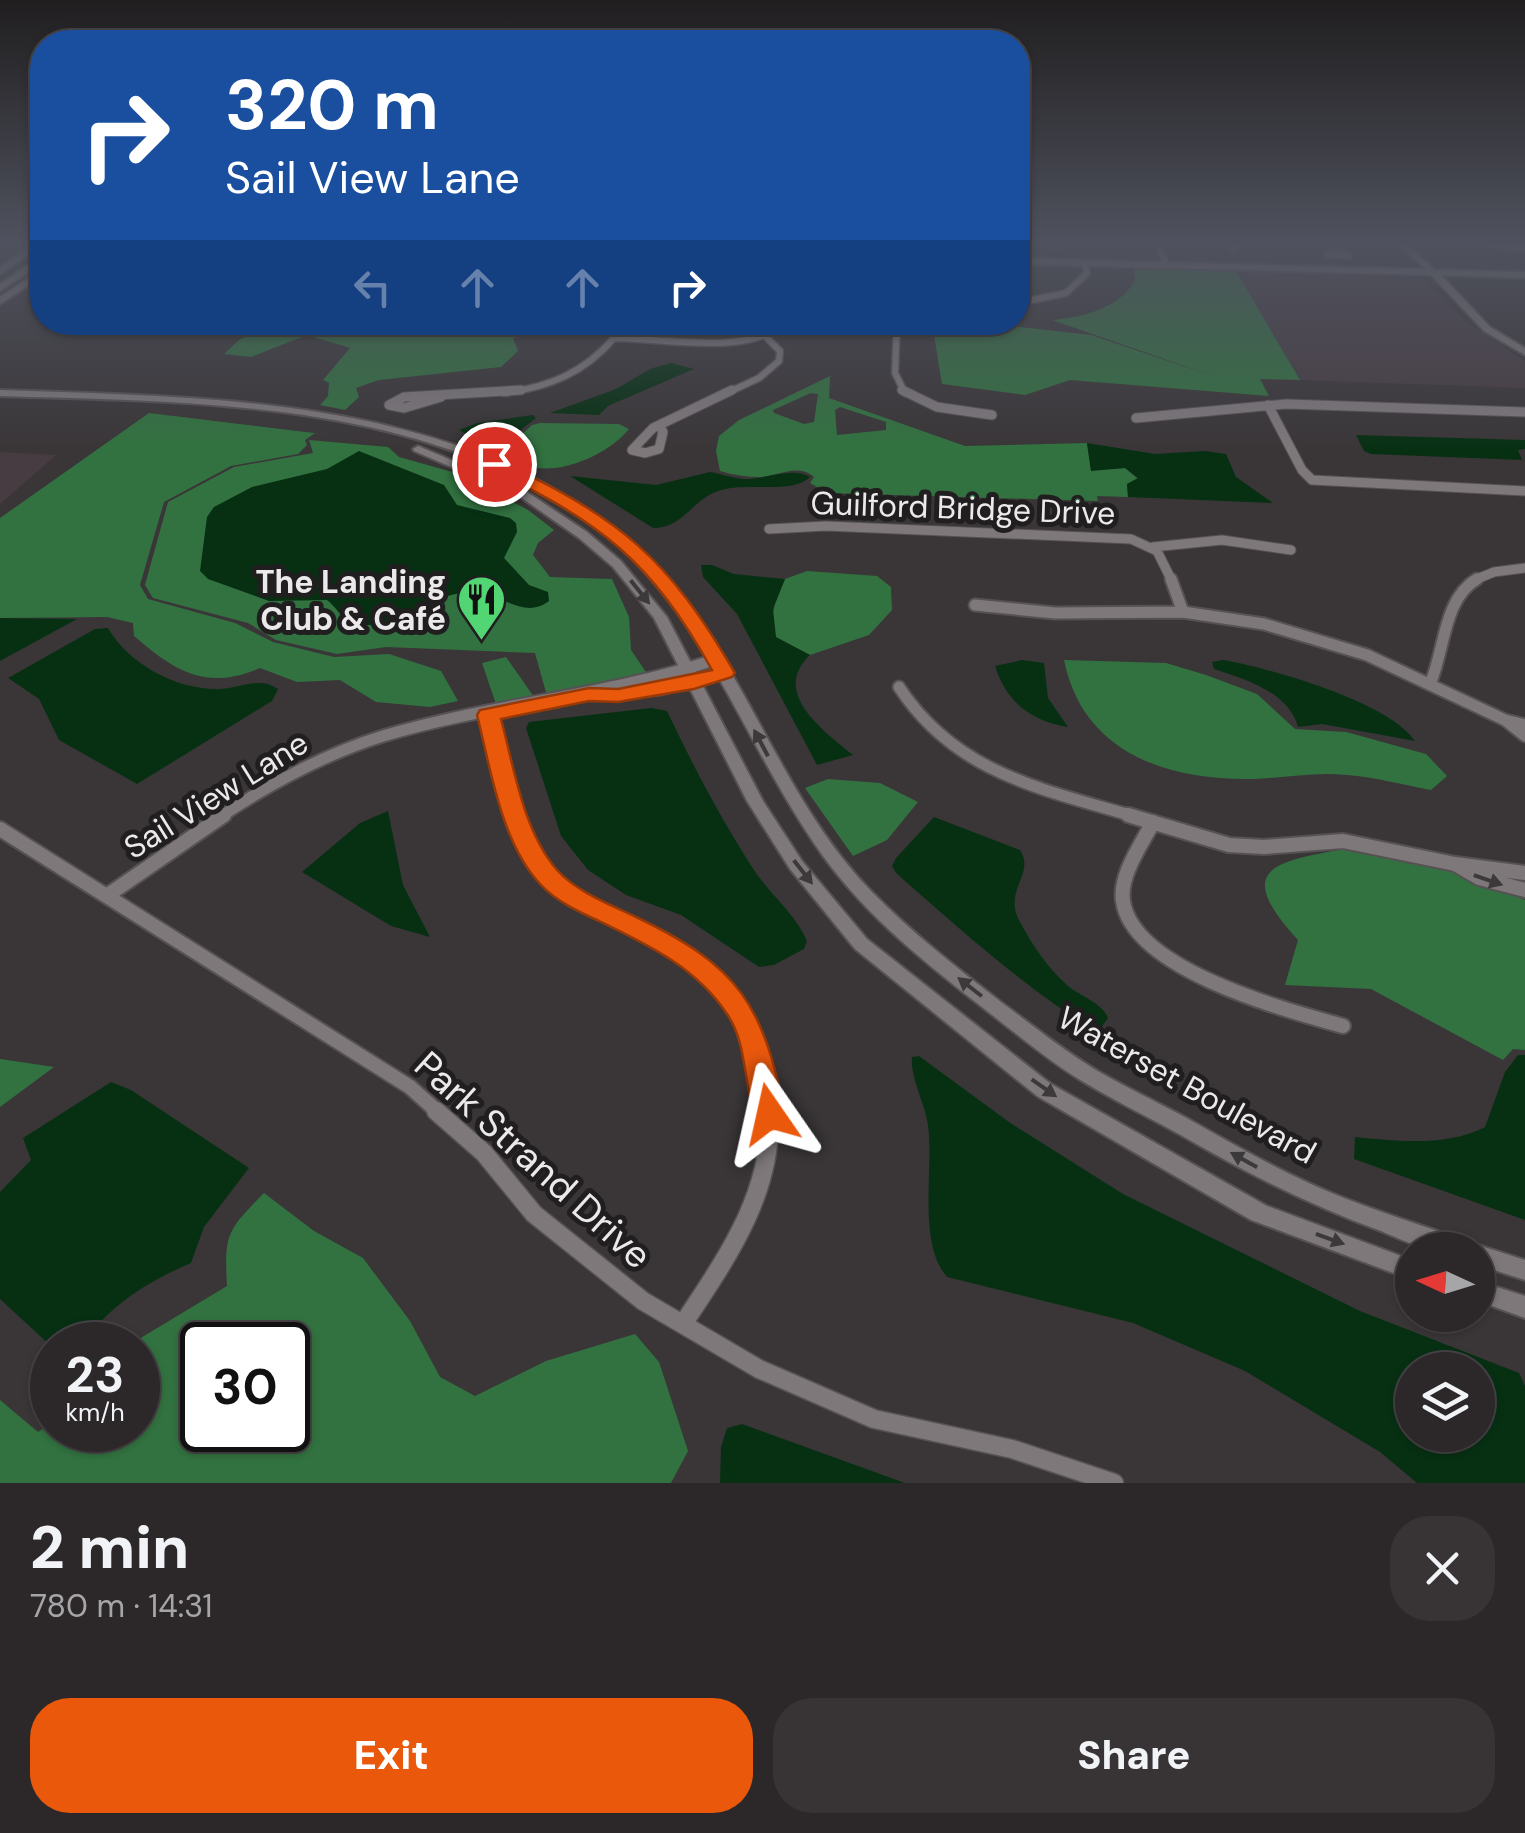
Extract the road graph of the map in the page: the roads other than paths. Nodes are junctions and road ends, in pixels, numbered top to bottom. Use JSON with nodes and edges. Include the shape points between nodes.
{"nodes":[{"id":1,"x":1470,"y":311,"type":"edge"},
{"id":2,"x":614,"y":335,"type":"edge"},
{"id":3,"x":774,"y":335,"type":"edge"},
{"id":4,"x":897,"y":335,"type":"edge"},
{"id":5,"x":614,"y":338,"type":"junction"},
{"id":6,"x":767,"y":338,"type":"junction"},
{"id":7,"x":1525,"y":352,"type":"edge"},
{"id":8,"x":0,"y":393,"type":"edge"},
{"id":9,"x":441,"y":397,"type":"junction"},
{"id":10,"x":0,"y":402,"type":"edge"},
{"id":11,"x":1268,"y":405,"type":"junction"},
{"id":12,"x":1525,"y":412,"type":"edge"},
{"id":13,"x":992,"y":415,"type":"dead end"},
{"id":14,"x":1136,"y":418,"type":"dead end"},
{"id":15,"x":660,"y":426,"type":"dead end"},
{"id":16,"x":1525,"y":492,"type":"edge"},
{"id":17,"x":770,"y":528,"type":"dead end"},
{"id":18,"x":1153,"y":547,"type":"junction"},
{"id":19,"x":1291,"y":550,"type":"dead end"},
{"id":20,"x":1525,"y":568,"type":"edge"},
{"id":21,"x":975,"y":605,"type":"dead end"},
{"id":22,"x":1183,"y":612,"type":"junction"},
{"id":23,"x":721,"y":666,"type":"junction"},
{"id":24,"x":691,"y":676,"type":"junction"},
{"id":25,"x":1430,"y":684,"type":"junction"},
{"id":26,"x":899,"y":686,"type":"dead end"},
{"id":27,"x":488,"y":715,"type":"junction"},
{"id":28,"x":1504,"y":720,"type":"junction"},
{"id":29,"x":1525,"y":724,"type":"edge"},
{"id":30,"x":1525,"y":736,"type":"edge"},
{"id":31,"x":1153,"y":822,"type":"junction"},
{"id":32,"x":0,"y":830,"type":"edge"},
{"id":33,"x":1455,"y":864,"type":"junction"},
{"id":34,"x":1525,"y":874,"type":"edge"},
{"id":35,"x":1525,"y":890,"type":"edge"},
{"id":36,"x":108,"y":895,"type":"junction"},
{"id":37,"x":1342,"y":1026,"type":"dead end"},
{"id":38,"x":1410,"y":1232,"type":"edge"},
{"id":39,"x":1495,"y":1260,"type":"edge"},
{"id":40,"x":1395,"y":1264,"type":"edge"},
{"id":41,"x":1525,"y":1270,"type":"edge"},
{"id":42,"x":1495,"y":1297,"type":"edge"},
{"id":43,"x":1525,"y":1307,"type":"edge"},
{"id":44,"x":683,"y":1324,"type":"junction"},
{"id":45,"x":1114,"y":1483,"type":"edge"}],
"edges":[{"from":1,"to":7,"type":"street"},
{"from":2,"to":5,"type":"street"},
{"from":3,"to":6,"type":"street"},
{"from":4,"to":13,"type":"street","via":[[899,388],[916,401]]},
{"from":5,"to":6,"type":"street"},
{"from":5,"to":9,"type":"street","via":[[590,364],[556,380]]},
{"from":6,"to":15,"type":"street","via":[[780,355],[772,370]]},
{"from":8,"to":23,"type":"street","name":"Waterset Boulevard","via":[[252,406],[389,430],[468,454],[568,500],[616,534],[679,599]]},
{"from":9,"to":9,"type":"street","via":[[404,396],[388,405],[404,408]]},
{"from":10,"to":24,"type":"street","one_way":true,"via":[[243,413],[365,433],[446,458],[523,494],[584,535],[642,592]]},
{"from":11,"to":12,"type":"street"},
{"from":11,"to":14,"type":"street"},
{"from":11,"to":16,"type":"street","via":[[1302,470],[1320,483]]},
{"from":17,"to":18,"type":"street","name":"Guilford Bridge Drive","via":[[1102,537]]},
{"from":18,"to":19,"type":"street","name":"Guilford Bridge Drive","via":[[1182,540]]},
{"from":18,"to":22,"type":"street","via":[[1168,561]]},
{"from":20,"to":25,"type":"street","via":[[1480,576],[1450,603]]},
{"from":21,"to":22,"type":"street","via":[[1055,613]]},
{"from":22,"to":25,"type":"street","via":[[1247,620],[1345,646]]},
{"from":23,"to":24,"type":"street","name":"Sail View Lane"},
{"from":38,"to":23,"type":"street","name":"Waterset Boulevard","one_way":true,"via":[[1274,1176],[1070,1064],[892,928],[789,793]]},
{"from":24,"to":27,"type":"street","name":"Sail View Lane","via":[[618,696],[589,694]]},
{"from":24,"to":40,"type":"street","one_way":true,"via":[[755,802],[861,944],[1044,1090],[1260,1213]]},
{"from":25,"to":28,"type":"street"},
{"from":26,"to":31,"type":"street","via":[[934,734],[979,762]]},
{"from":27,"to":36,"type":"street","name":"Sail View Lane","via":[[383,736],[304,767]]},
{"from":27,"to":44,"type":"street","via":[[532,856],[584,903],[703,966],[740,1010],[758,1053],[770,1114],[768,1158],[749,1212]]},
{"from":28,"to":29,"type":"street"},
{"from":28,"to":30,"type":"street"},
{"from":31,"to":33,"type":"street","via":[[1244,847],[1328,841]]},
{"from":31,"to":37,"type":"street","via":[[1124,890],[1128,921],[1138,934],[1254,1000]]},
{"from":32,"to":36,"type":"street","name":"Park Strand Drive"},
{"from":33,"to":34,"type":"street"},
{"from":33,"to":35,"type":"street","one_way":true,"via":[[1478,878]]},
{"from":36,"to":44,"type":"street","name":"Park Strand Drive","via":[[410,1087],[484,1153],[534,1214],[576,1251]]},
{"from":39,"to":41,"type":"street"},
{"from":42,"to":43,"type":"street"},
{"from":44,"to":45,"type":"street","name":"Park Strand Drive","via":[[759,1369],[874,1419],[1012,1449]]}]}
